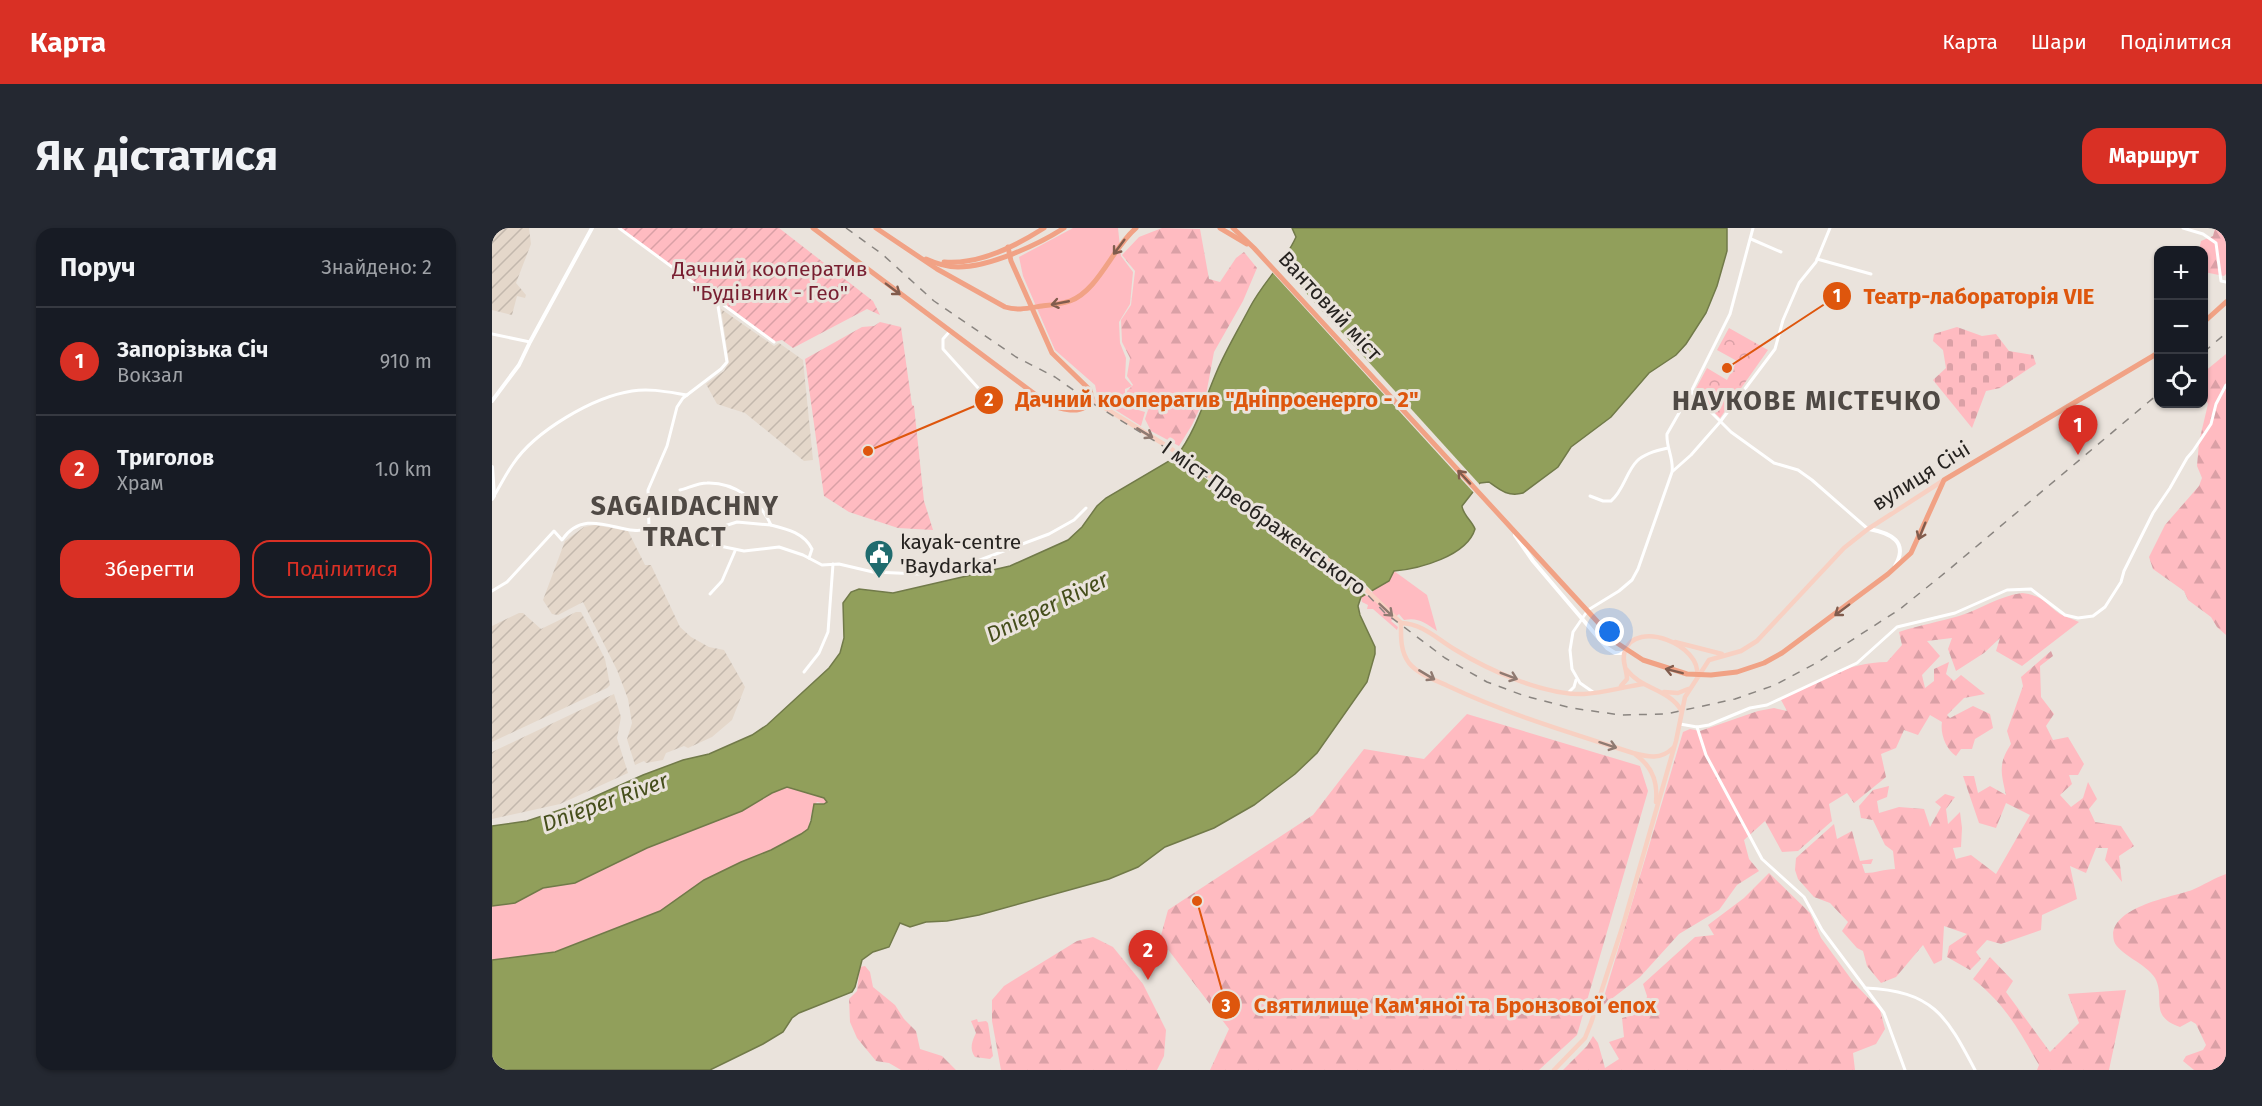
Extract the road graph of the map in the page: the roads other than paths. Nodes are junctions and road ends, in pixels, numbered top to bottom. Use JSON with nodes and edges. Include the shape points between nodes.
{"nodes":[{"id":1,"x":592,"y":228,"type":"edge"},
{"id":2,"x":619,"y":228,"type":"edge"},
{"id":3,"x":813,"y":228,"type":"edge"},
{"id":4,"x":876,"y":228,"type":"edge"},
{"id":5,"x":1044,"y":228,"type":"edge"},
{"id":6,"x":1064,"y":228,"type":"edge"},
{"id":7,"x":1136,"y":228,"type":"edge"},
{"id":8,"x":1220,"y":228,"type":"edge"},
{"id":9,"x":1233,"y":228,"type":"edge"},
{"id":10,"x":1753,"y":228,"type":"edge"},
{"id":11,"x":1830,"y":228,"type":"edge"},
{"id":12,"x":2183,"y":228,"type":"edge"},
{"id":13,"x":1751,"y":239,"type":"junction"},
{"id":14,"x":1008,"y":247,"type":"junction"},
{"id":15,"x":1254,"y":248,"type":"junction"},
{"id":16,"x":1781,"y":252,"type":"dead end"},
{"id":17,"x":911,"y":253,"type":"junction"},
{"id":18,"x":1008,"y":255,"type":"junction"},
{"id":19,"x":926,"y":259,"type":"junction"},
{"id":20,"x":1817,"y":259,"type":"junction"},
{"id":21,"x":1871,"y":274,"type":"dead end"},
{"id":22,"x":2226,"y":282,"type":"edge"},
{"id":23,"x":717,"y":300,"type":"junction"},
{"id":24,"x":2226,"y":302,"type":"edge"},
{"id":25,"x":2208,"y":318,"type":"edge"},
{"id":26,"x":950,"y":332,"type":"junction"},
{"id":27,"x":492,"y":334,"type":"edge"},
{"id":28,"x":530,"y":342,"type":"junction"},
{"id":29,"x":774,"y":342,"type":"dead end"},
{"id":30,"x":2156,"y":354,"type":"edge"},
{"id":31,"x":2226,"y":385,"type":"edge"},
{"id":32,"x":1691,"y":392,"type":"junction"},
{"id":33,"x":687,"y":395,"type":"junction"},
{"id":34,"x":492,"y":400,"type":"edge"},
{"id":35,"x":992,"y":400,"type":"dead end"},
{"id":36,"x":1093,"y":402,"type":"junction"},
{"id":37,"x":1720,"y":422,"type":"junction"},
{"id":38,"x":1668,"y":448,"type":"junction"},
{"id":39,"x":492,"y":467,"type":"edge"},
{"id":40,"x":1672,"y":472,"type":"junction"},
{"id":41,"x":1944,"y":480,"type":"junction"},
{"id":42,"x":680,"y":490,"type":"dead end"},
{"id":43,"x":1590,"y":496,"type":"dead end"},
{"id":44,"x":493,"y":498,"type":"edge"},
{"id":45,"x":1086,"y":508,"type":"dead end"},
{"id":46,"x":1504,"y":520,"type":"junction"},
{"id":47,"x":771,"y":525,"type":"junction"},
{"id":48,"x":650,"y":528,"type":"junction"},
{"id":49,"x":718,"y":528,"type":"dead end"},
{"id":50,"x":1868,"y":529,"type":"junction"},
{"id":51,"x":735,"y":551,"type":"junction"},
{"id":52,"x":809,"y":558,"type":"junction"},
{"id":53,"x":833,"y":564,"type":"junction"},
{"id":54,"x":1888,"y":574,"type":"junction"},
{"id":55,"x":492,"y":591,"type":"edge"},
{"id":56,"x":710,"y":594,"type":"dead end"},
{"id":57,"x":1401,"y":625,"type":"junction"},
{"id":58,"x":1667,"y":639,"type":"junction"},
{"id":59,"x":1624,"y":653,"type":"junction"},
{"id":60,"x":1725,"y":655,"type":"junction"},
{"id":61,"x":1625,"y":668,"type":"junction"},
{"id":62,"x":804,"y":672,"type":"dead end"},
{"id":63,"x":1576,"y":678,"type":"junction"},
{"id":64,"x":1696,"y":679,"type":"junction"},
{"id":65,"x":1643,"y":684,"type":"junction"},
{"id":66,"x":1690,"y":687,"type":"junction"},
{"id":67,"x":1617,"y":688,"type":"junction"},
{"id":68,"x":1660,"y":691,"type":"junction"},
{"id":69,"x":1569,"y":693,"type":"junction"},
{"id":70,"x":1595,"y":693,"type":"junction"},
{"id":71,"x":1681,"y":710,"type":"junction"},
{"id":72,"x":1680,"y":724,"type":"junction"},
{"id":73,"x":1697,"y":727,"type":"junction"},
{"id":74,"x":1676,"y":741,"type":"junction"},
{"id":75,"x":1633,"y":753,"type":"junction"},
{"id":76,"x":1655,"y":814,"type":"junction"},
{"id":77,"x":1865,"y":988,"type":"junction"},
{"id":78,"x":1554,"y":1070,"type":"edge"},
{"id":79,"x":1905,"y":1070,"type":"edge"},
{"id":80,"x":1976,"y":1070,"type":"edge"}],
"edges":[{"from":1,"to":28,"type":"street"},
{"from":2,"to":23,"type":"street"},
{"from":3,"to":26,"type":"main road","one_way":true},
{"from":4,"to":17,"type":"main road"},
{"from":5,"to":14,"type":"main road"},
{"from":6,"to":18,"type":"main road"},
{"from":7,"to":17,"type":"main road","one_way":true,"via":[[1086,290],[1071,301],[1017,310],[1005,307]]},
{"from":8,"to":15,"type":"main road"},
{"from":9,"to":15,"type":"main road"},
{"from":10,"to":13,"type":"street"},
{"from":11,"to":20,"type":"street"},
{"from":12,"to":22,"type":"street","via":[[2215,242],[2221,280]]},
{"from":13,"to":16,"type":"street"},
{"from":13,"to":32,"type":"street","via":[[1730,314]]},
{"from":14,"to":18,"type":"main road"},
{"from":14,"to":19,"type":"main road","via":[[957,262]]},
{"from":46,"to":15,"type":"main road","name":"Вантовий міст","one_way":true},
{"from":17,"to":19,"type":"main road"},
{"from":18,"to":19,"type":"main road","via":[[959,267]]},
{"from":18,"to":36,"type":"main road","via":[[1056,359],[1084,382]]},
{"from":20,"to":21,"type":"street"},
{"from":20,"to":37,"type":"street","via":[[1799,283],[1775,349]]},
{"from":23,"to":29,"type":"street"},
{"from":23,"to":33,"type":"street","via":[[727,362]]},
{"from":24,"to":25,"type":"main road"},
{"from":26,"to":35,"type":"street","via":[[943,349]]},
{"from":26,"to":36,"type":"main road","via":[[1054,407],[1075,410]]},
{"from":27,"to":28,"type":"street"},
{"from":28,"to":34,"type":"street","via":[[519,365]]},
{"from":30,"to":41,"type":"main road","name":"вулиця Січі"},
{"from":31,"to":73,"type":"street","via":[[2211,424],[2153,513],[2121,582],[2101,611],[2078,618],[2066,615],[2031,589],[2007,590],[1954,613],[1902,625],[1843,670],[1767,705]]},
{"from":32,"to":37,"type":"street"},
{"from":32,"to":38,"type":"street","via":[[1667,434]]},
{"from":33,"to":44,"type":"street","via":[[658,390],[630,392],[603,398],[572,413],[535,440],[513,463]]},
{"from":33,"to":48,"type":"street","via":[[678,407],[648,490]]},
{"from":36,"to":57,"type":"main road","name":"I міст Преображенського","one_way":true,"via":[[1170,448],[1317,552],[1363,587]]},
{"from":37,"to":40,"type":"street"},
{"from":37,"to":50,"type":"street","via":[[1774,463],[1798,470],[1812,480]]},
{"from":38,"to":40,"type":"street"},
{"from":38,"to":43,"type":"street","via":[[1636,461],[1611,501]]},
{"from":39,"to":44,"type":"street"},
{"from":40,"to":63,"type":"street","via":[[1632,580],[1588,610],[1573,632],[1570,658]]},
{"from":41,"to":50,"type":"main road","name":"вулиця Січі"},
{"from":41,"to":54,"type":"main road","name":"Вантовий міст","one_way":true,"via":[[1918,542]]},
{"from":42,"to":47,"type":"street","via":[[706,483],[725,486],[755,501]]},
{"from":45,"to":53,"type":"street","via":[[1049,534],[972,563],[920,574],[873,572]]},
{"from":54,"to":46,"type":"main road","name":"Вантовий міст","one_way":true,"via":[[1764,663],[1732,673],[1680,673],[1630,653],[1617,643]]},
{"from":46,"to":59,"type":"street","via":[[1595,635],[1610,651]]},
{"from":47,"to":49,"type":"street","via":[[737,522]]},
{"from":47,"to":52,"type":"street","via":[[804,538],[812,549]]},
{"from":48,"to":51,"type":"street","via":[[694,544]]},
{"from":48,"to":55,"type":"street","via":[[642,531],[589,524],[573,529],[562,540],[554,531],[507,582]]},
{"from":50,"to":54,"type":"street","via":[[1896,539],[1899,558]]},
{"from":50,"to":60,"type":"main road","name":"вулиця Січі","via":[[1833,559],[1757,641]]},
{"from":51,"to":52,"type":"street","via":[[779,547]]},
{"from":51,"to":56,"type":"street","via":[[722,582]]},
{"from":52,"to":53,"type":"street","via":[[819,564]]},
{"from":53,"to":62,"type":"street","via":[[828,632],[819,653]]},
{"from":57,"to":69,"type":"main road","one_way":true,"via":[[1424,629],[1509,676]]},
{"from":57,"to":75,"type":"main road","one_way":true,"via":[[1405,656],[1424,675],[1503,710]]},
{"from":58,"to":59,"type":"main road","via":[[1635,639]]},
{"from":58,"to":60,"type":"main road"},
{"from":58,"to":64,"type":"main road","via":[[1695,661]]},
{"from":59,"to":61,"type":"main road"},
{"from":60,"to":64,"type":"main road","name":"вулиця Січі","via":[[1709,660]]},
{"from":61,"to":65,"type":"main road"},
{"from":61,"to":67,"type":"main road","via":[[1626,682]]},
{"from":63,"to":69,"type":"street"},
{"from":63,"to":70,"type":"street"},
{"from":64,"to":66,"type":"main road"},
{"from":65,"to":67,"type":"main road"},
{"from":65,"to":68,"type":"main road"},
{"from":66,"to":68,"type":"main road","via":[[1678,693]]},
{"from":66,"to":71,"type":"main road"},
{"from":67,"to":70,"type":"main road"},
{"from":68,"to":71,"type":"main road"},
{"from":69,"to":70,"type":"main road"},
{"from":71,"to":72,"type":"main road"},
{"from":72,"to":73,"type":"street"},
{"from":72,"to":74,"type":"main road"},
{"from":73,"to":77,"type":"street","via":[[1706,755],[1762,860],[1804,897],[1822,930]]},
{"from":74,"to":75,"type":"main road","via":[[1672,749],[1660,756]]},
{"from":74,"to":76,"type":"main road"},
{"from":75,"to":76,"type":"main road","via":[[1655,779]]},
{"from":76,"to":78,"type":"main road","via":[[1592,1023],[1586,1038]]},
{"from":77,"to":79,"type":"street","via":[[1887,1019]]},
{"from":77,"to":80,"type":"street","via":[[1897,992],[1936,1010],[1951,1026]]}]}
